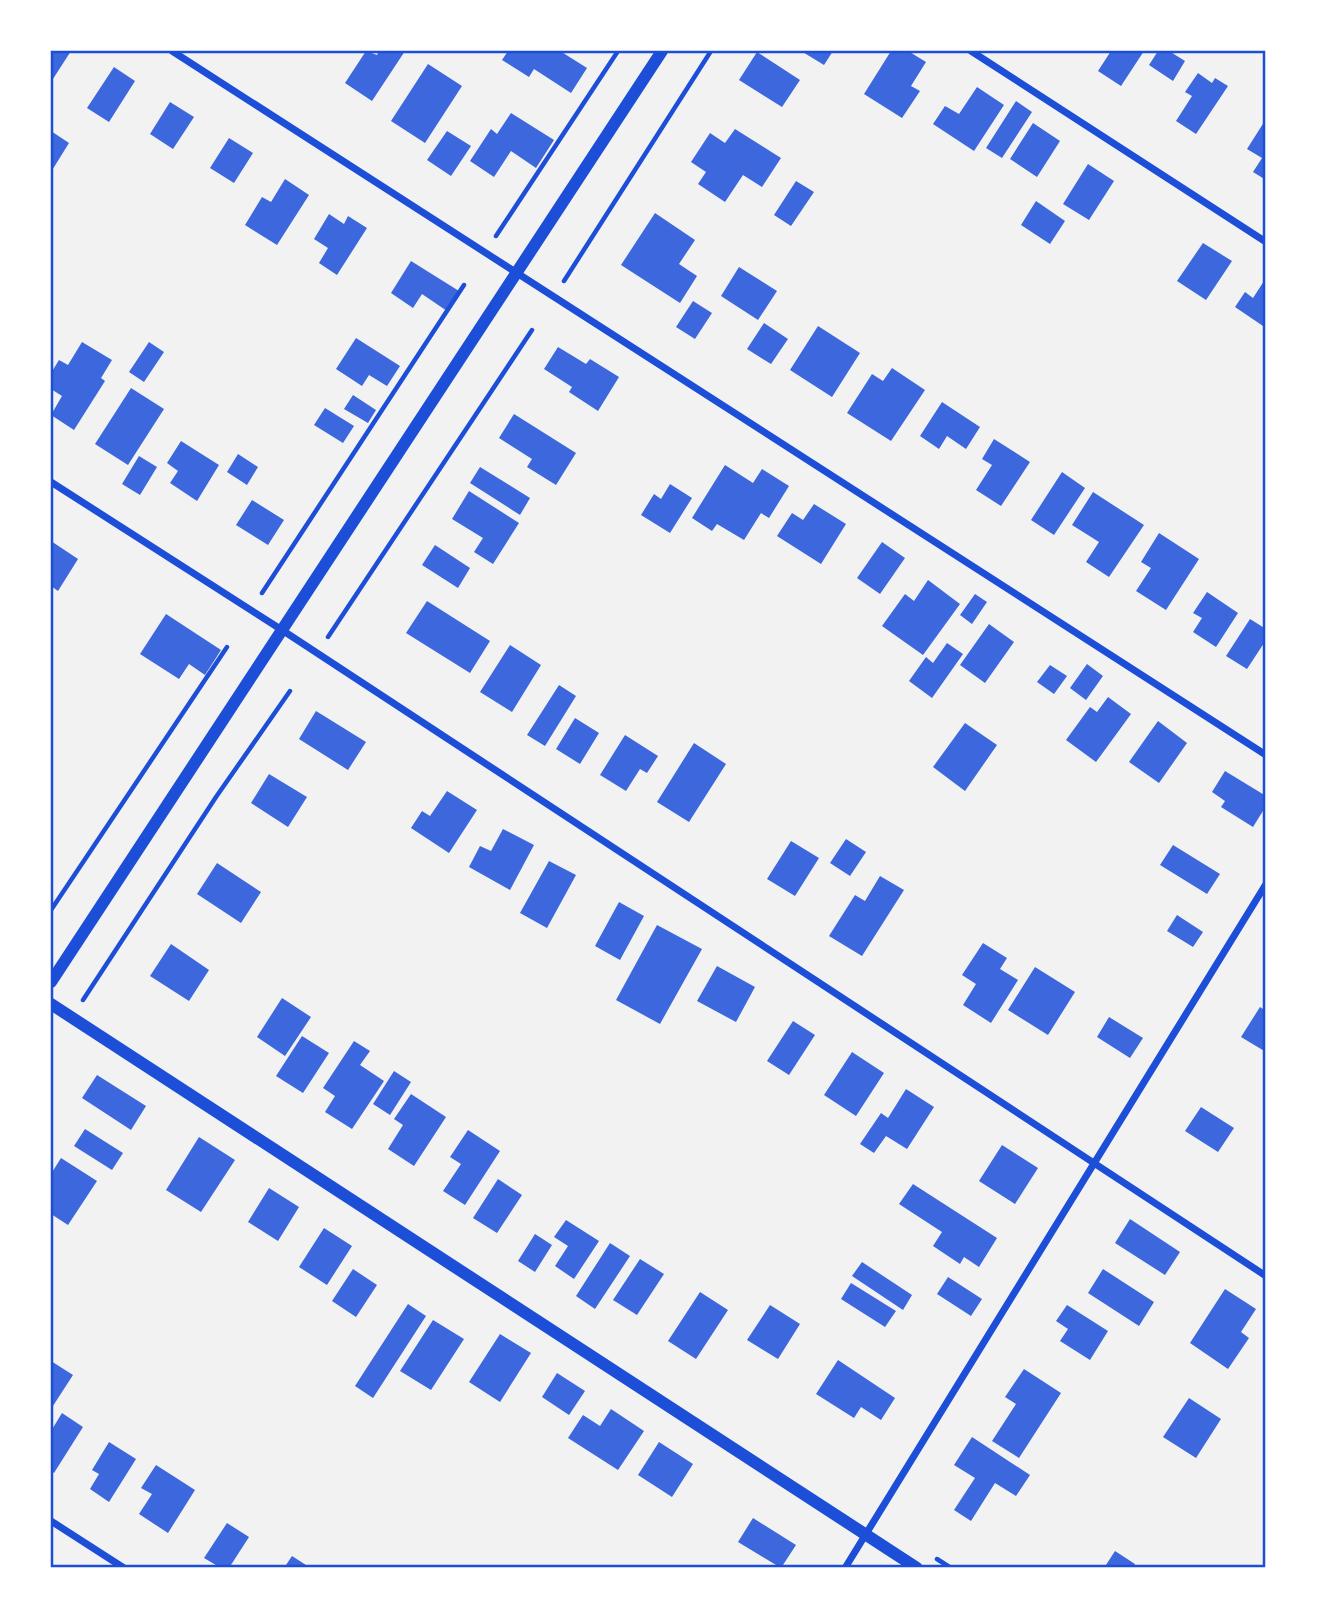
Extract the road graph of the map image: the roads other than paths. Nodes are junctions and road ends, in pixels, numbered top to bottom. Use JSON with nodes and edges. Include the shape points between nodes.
{"nodes":[{"id":1,"x":172,"y":51,"type":"edge"},
{"id":2,"x":662,"y":51,"type":"edge"},
{"id":3,"x":971,"y":51,"type":"edge"},
{"id":4,"x":1266,"y":242,"type":"edge"},
{"id":5,"x":516,"y":273,"type":"junction"},
{"id":6,"x":51,"y":482,"type":"edge"},
{"id":7,"x":282,"y":630,"type":"junction"},
{"id":8,"x":1266,"y":755,"type":"edge"},
{"id":9,"x":1266,"y":884,"type":"edge"},
{"id":10,"x":51,"y":982,"type":"edge"},
{"id":11,"x":51,"y":1004,"type":"edge"},
{"id":12,"x":1095,"y":1163,"type":"junction"},
{"id":13,"x":1266,"y":1276,"type":"edge"},
{"id":14,"x":51,"y":1521,"type":"edge"},
{"id":15,"x":866,"y":1535,"type":"junction"},
{"id":16,"x":124,"y":1568,"type":"edge"},
{"id":17,"x":845,"y":1568,"type":"edge"},
{"id":18,"x":917,"y":1568,"type":"edge"}],
"edges":[{"from":1,"to":5,"type":"street"},
{"from":2,"to":5,"type":"street"},
{"from":3,"to":4,"type":"street"},
{"from":5,"to":7,"type":"street"},
{"from":5,"to":8,"type":"street"},
{"from":6,"to":7,"type":"street"},
{"from":7,"to":10,"type":"street"},
{"from":7,"to":12,"type":"street"},
{"from":9,"to":12,"type":"street"},
{"from":11,"to":15,"type":"street"},
{"from":12,"to":13,"type":"street"},
{"from":12,"to":15,"type":"street"},
{"from":14,"to":16,"type":"street"},
{"from":15,"to":17,"type":"street"},
{"from":15,"to":18,"type":"street"}]}
